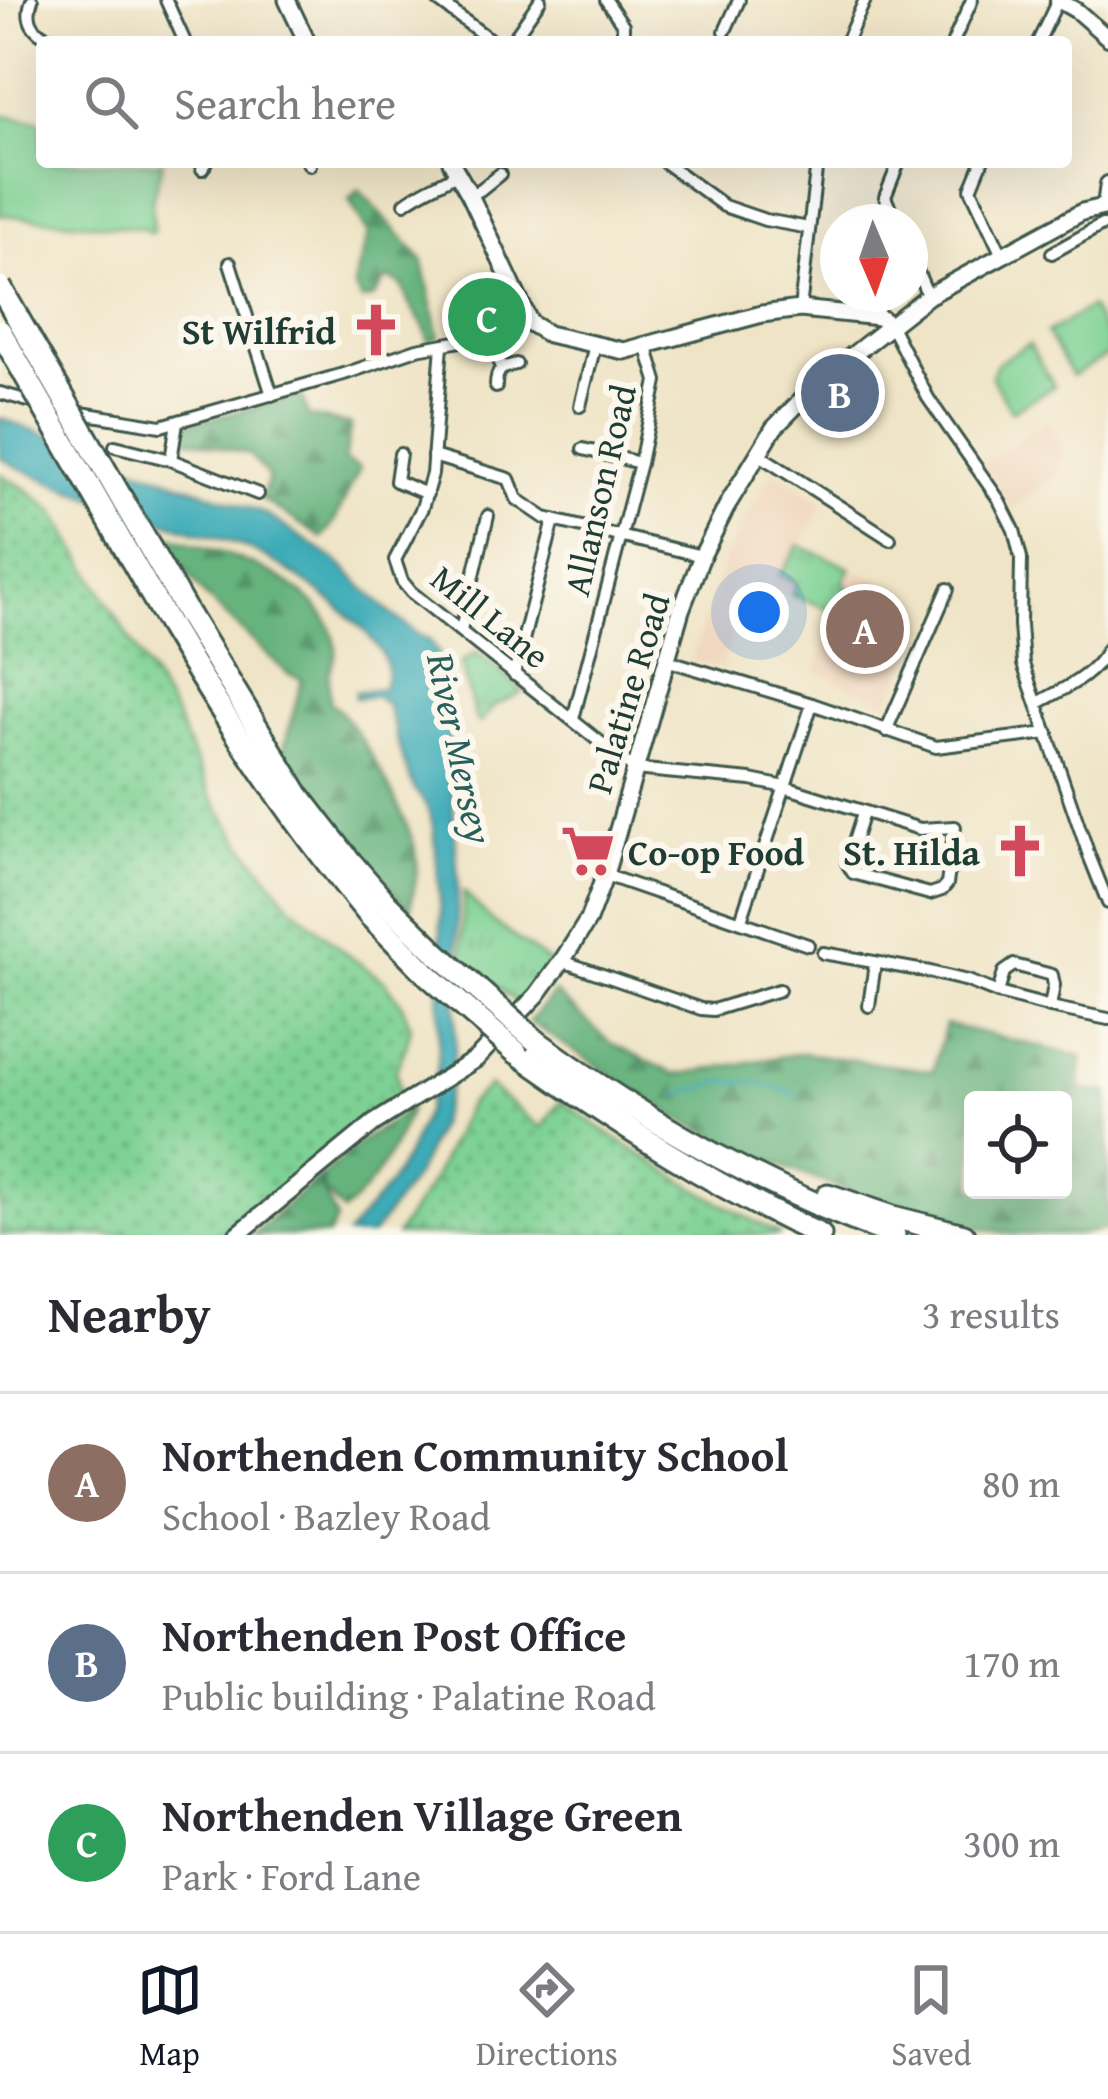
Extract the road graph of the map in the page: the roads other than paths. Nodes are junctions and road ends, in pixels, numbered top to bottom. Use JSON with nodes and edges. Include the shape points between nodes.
{"nodes":[{"id":1,"x":32,"y":0,"type":"edge"},
{"id":2,"x":166,"y":0,"type":"edge"},
{"id":3,"x":286,"y":0,"type":"edge"},
{"id":4,"x":436,"y":0,"type":"edge"},
{"id":5,"x":540,"y":0,"type":"edge"},
{"id":6,"x":606,"y":0,"type":"edge"},
{"id":7,"x":739,"y":0,"type":"edge"},
{"id":8,"x":865,"y":0,"type":"edge"},
{"id":9,"x":973,"y":0,"type":"edge"},
{"id":10,"x":1058,"y":0,"type":"edge"},
{"id":11,"x":725,"y":31,"type":"dead end"},
{"id":12,"x":43,"y":36,"type":"edge"},
{"id":13,"x":182,"y":36,"type":"edge"},
{"id":14,"x":304,"y":36,"type":"edge"},
{"id":15,"x":485,"y":36,"type":"edge"},
{"id":16,"x":515,"y":36,"type":"edge"},
{"id":17,"x":623,"y":36,"type":"edge"},
{"id":18,"x":849,"y":36,"type":"edge"},
{"id":19,"x":956,"y":36,"type":"edge"},
{"id":20,"x":1041,"y":36,"type":"edge"},
{"id":21,"x":1108,"y":38,"type":"edge"},
{"id":22,"x":453,"y":168,"type":"edge"},
{"id":23,"x":455,"y":168,"type":"edge"},
{"id":24,"x":681,"y":168,"type":"edge"},
{"id":25,"x":816,"y":168,"type":"edge"},
{"id":26,"x":896,"y":168,"type":"edge"},
{"id":27,"x":980,"y":168,"type":"edge"},
{"id":28,"x":500,"y":174,"type":"dead end"},
{"id":29,"x":1108,"y":184,"type":"edge"},
{"id":30,"x":402,"y":186,"type":"dead end"},
{"id":31,"x":470,"y":195,"type":"junction"},
{"id":32,"x":889,"y":204,"type":"edge"},
{"id":33,"x":1106,"y":206,"type":"edge"},
{"id":34,"x":1082,"y":212,"type":"junction"},
{"id":35,"x":1105,"y":227,"type":"edge"},
{"id":36,"x":809,"y":229,"type":"junction"},
{"id":37,"x":1052,"y":253,"type":"dead end"},
{"id":38,"x":1002,"y":255,"type":"junction"},
{"id":39,"x":230,"y":263,"type":"dead end"},
{"id":40,"x":0,"y":287,"type":"edge"},
{"id":41,"x":928,"y":296,"type":"edge"},
{"id":42,"x":800,"y":309,"type":"junction"},
{"id":43,"x":908,"y":312,"type":"edge"},
{"id":44,"x":530,"y":323,"type":"junction"},
{"id":45,"x":891,"y":326,"type":"junction"},
{"id":46,"x":0,"y":331,"type":"edge"},
{"id":47,"x":492,"y":334,"type":"junction"},
{"id":48,"x":442,"y":345,"type":"junction"},
{"id":49,"x":595,"y":345,"type":"junction"},
{"id":50,"x":646,"y":345,"type":"junction"},
{"id":51,"x":516,"y":364,"type":"dead end"},
{"id":52,"x":500,"y":368,"type":"junction"},
{"id":53,"x":496,"y":387,"type":"dead end"},
{"id":54,"x":0,"y":393,"type":"edge"},
{"id":55,"x":272,"y":395,"type":"junction"},
{"id":56,"x":580,"y":406,"type":"dead end"},
{"id":57,"x":177,"y":422,"type":"junction"},
{"id":58,"x":115,"y":446,"type":"dead end"},
{"id":59,"x":583,"y":449,"type":"dead end"},
{"id":60,"x":400,"y":454,"type":"dead end"},
{"id":61,"x":758,"y":454,"type":"junction"},
{"id":62,"x":433,"y":456,"type":"junction"},
{"id":63,"x":171,"y":460,"type":"junction"},
{"id":64,"x":640,"y":463,"type":"junction"},
{"id":65,"x":258,"y":494,"type":"dead end"},
{"id":66,"x":427,"y":494,"type":"junction"},
{"id":67,"x":488,"y":516,"type":"dead end"},
{"id":68,"x":554,"y":520,"type":"junction"},
{"id":69,"x":621,"y":536,"type":"junction"},
{"id":70,"x":890,"y":538,"type":"dead end"},
{"id":71,"x":702,"y":556,"type":"junction"},
{"id":72,"x":947,"y":589,"type":"dead end"},
{"id":73,"x":179,"y":620,"type":"junction"},
{"id":74,"x":461,"y":630,"type":"junction"},
{"id":75,"x":1108,"y":649,"type":"edge"},
{"id":76,"x":666,"y":661,"type":"junction"},
{"id":77,"x":514,"y":675,"type":"junction"},
{"id":78,"x":1038,"y":703,"type":"junction"},
{"id":79,"x":812,"y":704,"type":"junction"},
{"id":80,"x":573,"y":719,"type":"junction"},
{"id":81,"x":886,"y":731,"type":"junction"},
{"id":82,"x":1048,"y":733,"type":"junction"},
{"id":83,"x":634,"y":769,"type":"junction"},
{"id":84,"x":785,"y":787,"type":"junction"},
{"id":85,"x":863,"y":813,"type":"junction"},
{"id":86,"x":1108,"y":854,"type":"edge"},
{"id":87,"x":1090,"y":858,"type":"junction"},
{"id":88,"x":604,"y":874,"type":"junction"},
{"id":89,"x":1108,"y":902,"type":"edge"},
{"id":90,"x":379,"y":911,"type":"junction"},
{"id":91,"x":741,"y":920,"type":"junction"},
{"id":92,"x":808,"y":944,"type":"dead end"},
{"id":93,"x":823,"y":953,"type":"dead end"},
{"id":94,"x":562,"y":961,"type":"junction"},
{"id":95,"x":874,"y":963,"type":"junction"},
{"id":96,"x":779,"y":990,"type":"dead end"},
{"id":97,"x":998,"y":993,"type":"junction"},
{"id":98,"x":868,"y":1006,"type":"dead end"},
{"id":99,"x":1050,"y":1007,"type":"junction"},
{"id":100,"x":1108,"y":1019,"type":"edge"},
{"id":101,"x":683,"y":1136,"type":"junction"},
{"id":102,"x":237,"y":1235,"type":"edge"},
{"id":103,"x":820,"y":1235,"type":"edge"},
{"id":104,"x":894,"y":1235,"type":"edge"},
{"id":105,"x":964,"y":1235,"type":"edge"}],
"edges":[{"from":1,"to":12,"type":"street","via":[[32,27]]},
{"from":2,"to":13,"type":"street"},
{"from":3,"to":14,"type":"main road"},
{"from":4,"to":15,"type":"street"},
{"from":5,"to":16,"type":"street"},
{"from":6,"to":17,"type":"street"},
{"from":7,"to":11,"type":"street"},
{"from":8,"to":18,"type":"street"},
{"from":9,"to":19,"type":"street"},
{"from":10,"to":20,"type":"street"},
{"from":10,"to":21,"type":"street"},
{"from":22,"to":30,"type":"street","via":[[409,200]]},
{"from":23,"to":31,"type":"main road"},
{"from":24,"to":36,"type":"street","via":[[724,206]]},
{"from":25,"to":36,"type":"street"},
{"from":26,"to":32,"type":"street"},
{"from":27,"to":38,"type":"street","via":[[971,189]]},
{"from":28,"to":31,"type":"street"},
{"from":29,"to":33,"type":"street"},
{"from":31,"to":44,"type":"main road"},
{"from":33,"to":34,"type":"main road","name":"Palatine Road"},
{"from":34,"to":35,"type":"street"},
{"from":34,"to":38,"type":"main road","name":"Palatine Road"},
{"from":35,"to":37,"type":"street"},
{"from":36,"to":42,"type":"street"},
{"from":38,"to":41,"type":"main road","name":"Palatine Road"},
{"from":39,"to":55,"type":"street"},
{"from":40,"to":73,"type":"highway","bridge":true},
{"from":42,"to":45,"type":"main road","via":[[879,317]]},
{"from":42,"to":50,"type":"main road"},
{"from":43,"to":45,"type":"main road","name":"Palatine Road"},
{"from":44,"to":47,"type":"street"},
{"from":44,"to":49,"type":"main road"},
{"from":45,"to":61,"type":"main road","name":"Palatine Road","via":[[821,380]]},
{"from":45,"to":78,"type":"street","via":[[1015,530],[1021,652]]},
{"from":46,"to":73,"type":"highway","bridge":true},
{"from":47,"to":48,"type":"street"},
{"from":47,"to":52,"type":"street"},
{"from":48,"to":55,"type":"street"},
{"from":48,"to":62,"type":"street","name":"Mill Lane"},
{"from":49,"to":50,"type":"main road"},
{"from":49,"to":56,"type":"street"},
{"from":50,"to":64,"type":"street","name":"Allanson Road","via":[[657,381]]},
{"from":51,"to":52,"type":"street"},
{"from":52,"to":53,"type":"street"},
{"from":54,"to":57,"type":"street","via":[[105,418]]},
{"from":55,"to":57,"type":"street"},
{"from":57,"to":63,"type":"street"},
{"from":58,"to":63,"type":"street"},
{"from":59,"to":64,"type":"street"},
{"from":60,"to":66,"type":"street","via":[[396,482]]},
{"from":61,"to":70,"type":"street"},
{"from":61,"to":71,"type":"main road","name":"Palatine Road"},
{"from":62,"to":66,"type":"street","name":"Mill Lane"},
{"from":62,"to":68,"type":"street","via":[[508,479],[517,499]]},
{"from":63,"to":65,"type":"street"},
{"from":64,"to":69,"type":"street","name":"Allanson Road"},
{"from":66,"to":74,"type":"street","name":"Mill Lane","via":[[396,569],[411,592]]},
{"from":67,"to":74,"type":"street"},
{"from":68,"to":69,"type":"street"},
{"from":68,"to":77,"type":"street"},
{"from":69,"to":71,"type":"street"},
{"from":69,"to":80,"type":"street","name":"Allanson Road"},
{"from":71,"to":76,"type":"main road","name":"Palatine Road"},
{"from":72,"to":81,"type":"street"},
{"from":73,"to":90,"type":"highway"},
{"from":74,"to":77,"type":"street","name":"Mill Lane"},
{"from":75,"to":78,"type":"street","via":[[1084,677]]},
{"from":76,"to":79,"type":"street"},
{"from":76,"to":83,"type":"main road","name":"Palatine Road"},
{"from":77,"to":80,"type":"street","name":"Mill Lane"},
{"from":78,"to":82,"type":"street"},
{"from":79,"to":81,"type":"street"},
{"from":79,"to":84,"type":"street"},
{"from":80,"to":83,"type":"street","name":"Mill Lane"},
{"from":81,"to":82,"type":"street","via":[[936,748]]},
{"from":82,"to":87,"type":"street"},
{"from":83,"to":84,"type":"street"},
{"from":83,"to":88,"type":"main road","name":"Palatine Road"},
{"from":84,"to":85,"type":"street"},
{"from":84,"to":91,"type":"street"},
{"from":85,"to":85,"type":"street","via":[[920,830],[955,826],[942,890],[930,894],[853,873],[847,862]]},
{"from":86,"to":87,"type":"street"},
{"from":87,"to":89,"type":"street"},
{"from":88,"to":91,"type":"street"},
{"from":88,"to":94,"type":"main road","name":"Palatine Road"},
{"from":90,"to":101,"type":"highway","bridge":true,"via":[[536,1041]]},
{"from":90,"to":103,"type":"highway","bridge":true,"via":[[429,976],[516,1052],[701,1174]]},
{"from":91,"to":92,"type":"street"},
{"from":93,"to":95,"type":"street"},
{"from":94,"to":96,"type":"street","via":[[701,1009]]},
{"from":94,"to":102,"type":"main road","name":"Palatine Road","via":[[476,1059],[374,1123]]},
{"from":95,"to":97,"type":"street"},
{"from":95,"to":98,"type":"street"},
{"from":97,"to":99,"type":"street"},
{"from":97,"to":99,"type":"street","via":[[1014,965],[1052,976]]},
{"from":99,"to":100,"type":"street"},
{"from":101,"to":104,"type":"highway","via":[[780,1189]]},
{"from":101,"to":105,"type":"highway","via":[[839,1199]]}]}
